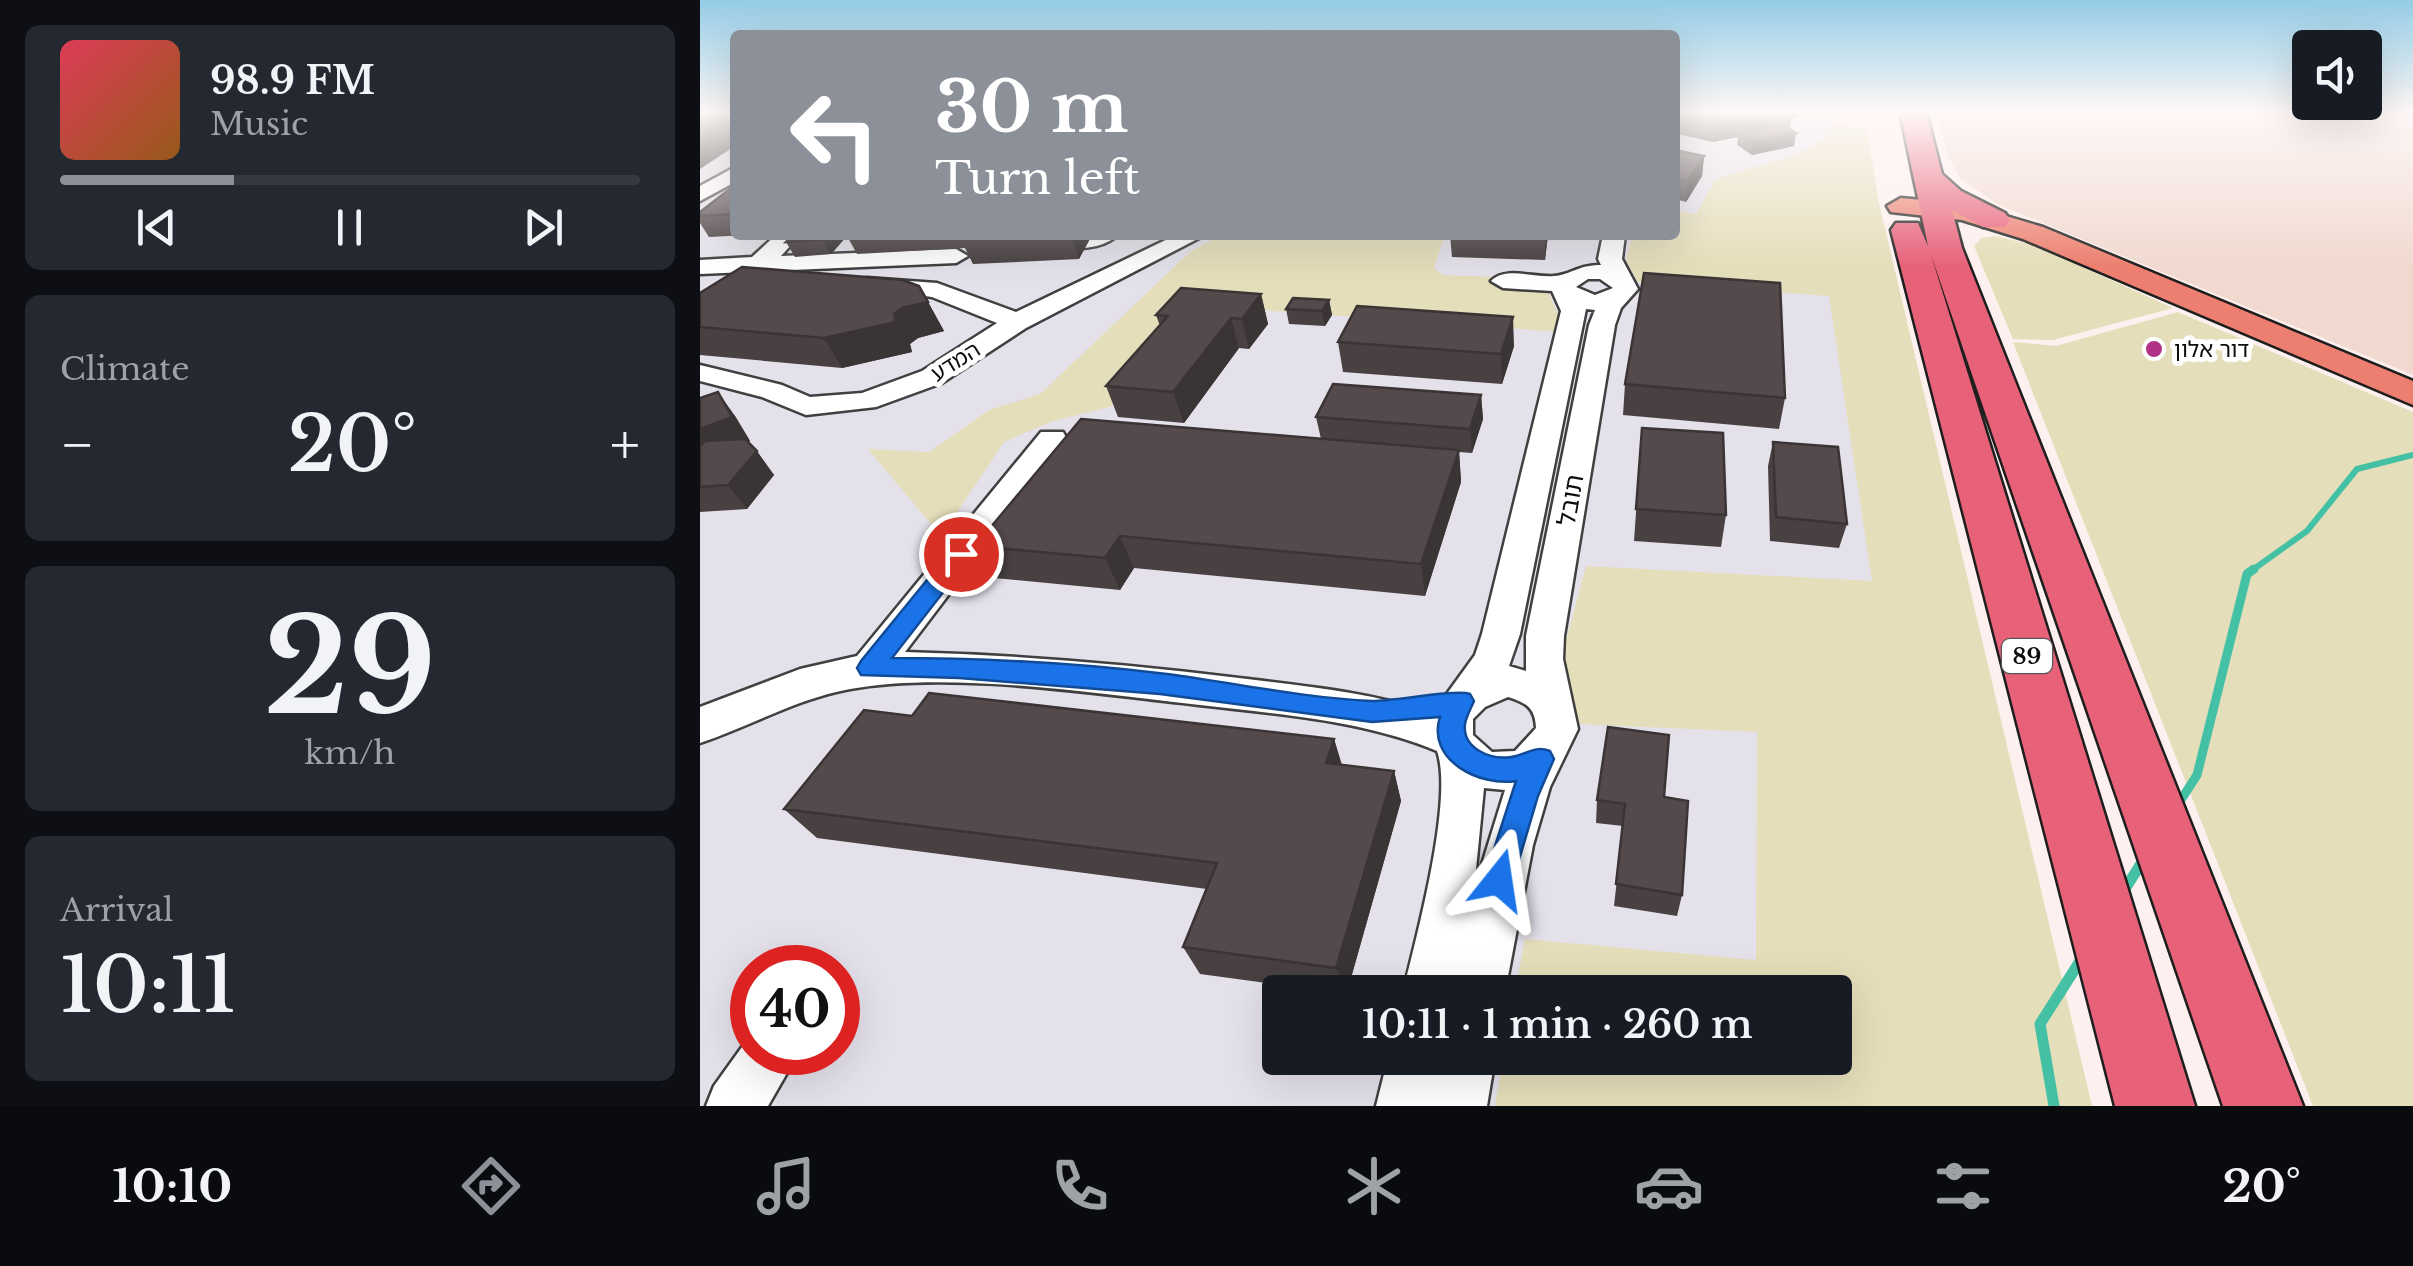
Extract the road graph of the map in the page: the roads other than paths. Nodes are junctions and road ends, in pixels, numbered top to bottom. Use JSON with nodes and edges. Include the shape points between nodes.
{"nodes":[{"id":1,"x":1919,"y":164,"type":"edge"},
{"id":2,"x":730,"y":177,"type":"edge"},
{"id":3,"x":700,"y":194,"type":"edge"},
{"id":4,"x":1923,"y":204,"type":"junction"},
{"id":5,"x":2005,"y":226,"type":"junction"},
{"id":6,"x":784,"y":240,"type":"edge"},
{"id":7,"x":1088,"y":240,"type":"edge"},
{"id":8,"x":1184,"y":240,"type":"edge"},
{"id":9,"x":1595,"y":240,"type":"edge"},
{"id":10,"x":1613,"y":240,"type":"edge"},
{"id":11,"x":1081,"y":242,"type":"dead end"},
{"id":12,"x":956,"y":256,"type":"dead end"},
{"id":13,"x":759,"y":264,"type":"junction"},
{"id":14,"x":700,"y":268,"type":"edge"},
{"id":15,"x":1504,"y":281,"type":"dead end"},
{"id":16,"x":1568,"y":284,"type":"junction"},
{"id":17,"x":1628,"y":288,"type":"junction"},
{"id":18,"x":733,"y":292,"type":"edge"},
{"id":19,"x":1017,"y":322,"type":"junction"},
{"id":20,"x":700,"y":373,"type":"edge"},
{"id":21,"x":2413,"y":394,"type":"edge"},
{"id":22,"x":1052,"y":439,"type":"dead end"},
{"id":23,"x":870,"y":668,"type":"junction"},
{"id":24,"x":1556,"y":708,"type":"junction"},
{"id":25,"x":1462,"y":721,"type":"junction"},
{"id":26,"x":700,"y":726,"type":"edge"},
{"id":27,"x":1540,"y":759,"type":"junction"},
{"id":28,"x":1433,"y":975,"type":"edge"},
{"id":29,"x":1482,"y":975,"type":"edge"},
{"id":30,"x":756,"y":1075,"type":"edge"},
{"id":31,"x":1411,"y":1075,"type":"edge"},
{"id":32,"x":1465,"y":1075,"type":"edge"},
{"id":33,"x":734,"y":1106,"type":"edge"},
{"id":34,"x":1404,"y":1106,"type":"edge"},
{"id":35,"x":1459,"y":1106,"type":"edge"},
{"id":36,"x":2156,"y":1106,"type":"edge"},
{"id":37,"x":2262,"y":1106,"type":"edge"}],
"edges":[{"from":1,"to":4,"type":"highway","number":"89"},
{"from":2,"to":3,"type":"street"},
{"from":4,"to":5,"type":"highway","via":[[1966,230]]},
{"from":4,"to":5,"type":"highway","via":[[1950,197]]},
{"from":4,"to":36,"type":"highway","number":"89"},
{"from":4,"to":37,"type":"highway","number":"89"},
{"from":5,"to":21,"type":"main road"},
{"from":6,"to":13,"type":"street"},
{"from":7,"to":11,"type":"street"},
{"from":8,"to":19,"type":"street","name":"המדע"},
{"from":9,"to":16,"type":"street"},
{"from":10,"to":17,"type":"street","via":[[1610,259]]},
{"from":12,"to":13,"type":"street"},
{"from":13,"to":14,"type":"street"},
{"from":15,"to":16,"type":"street"},
{"from":16,"to":17,"type":"street","via":[[1592,302]]},
{"from":16,"to":25,"type":"street","name":"תובל","via":[[1572,322],[1501,634]]},
{"from":17,"to":24,"type":"street","name":"תובל","via":[[1602,325],[1545,636]]},
{"from":18,"to":19,"type":"street","via":[[850,280],[937,290]]},
{"from":19,"to":20,"type":"street","name":"המדע","via":[[932,377],[866,401],[806,406]]},
{"from":22,"to":23,"type":"street"},
{"from":23,"to":25,"type":"street","via":[[1160,684],[1372,712],[1424,726]]},
{"from":23,"to":26,"type":"street","via":[[795,683]]},
{"from":24,"to":25,"type":"street","via":[[1526,684],[1508,681]]},
{"from":24,"to":27,"type":"street","via":[[1560,724]]},
{"from":25,"to":27,"type":"street","via":[[1493,770]]},
{"from":25,"to":28,"type":"street","name":"תובל","via":[[1464,792]]},
{"from":27,"to":29,"type":"street","via":[[1499,880]]},
{"from":30,"to":33,"type":"street"},
{"from":31,"to":34,"type":"street"},
{"from":32,"to":35,"type":"street"}]}
